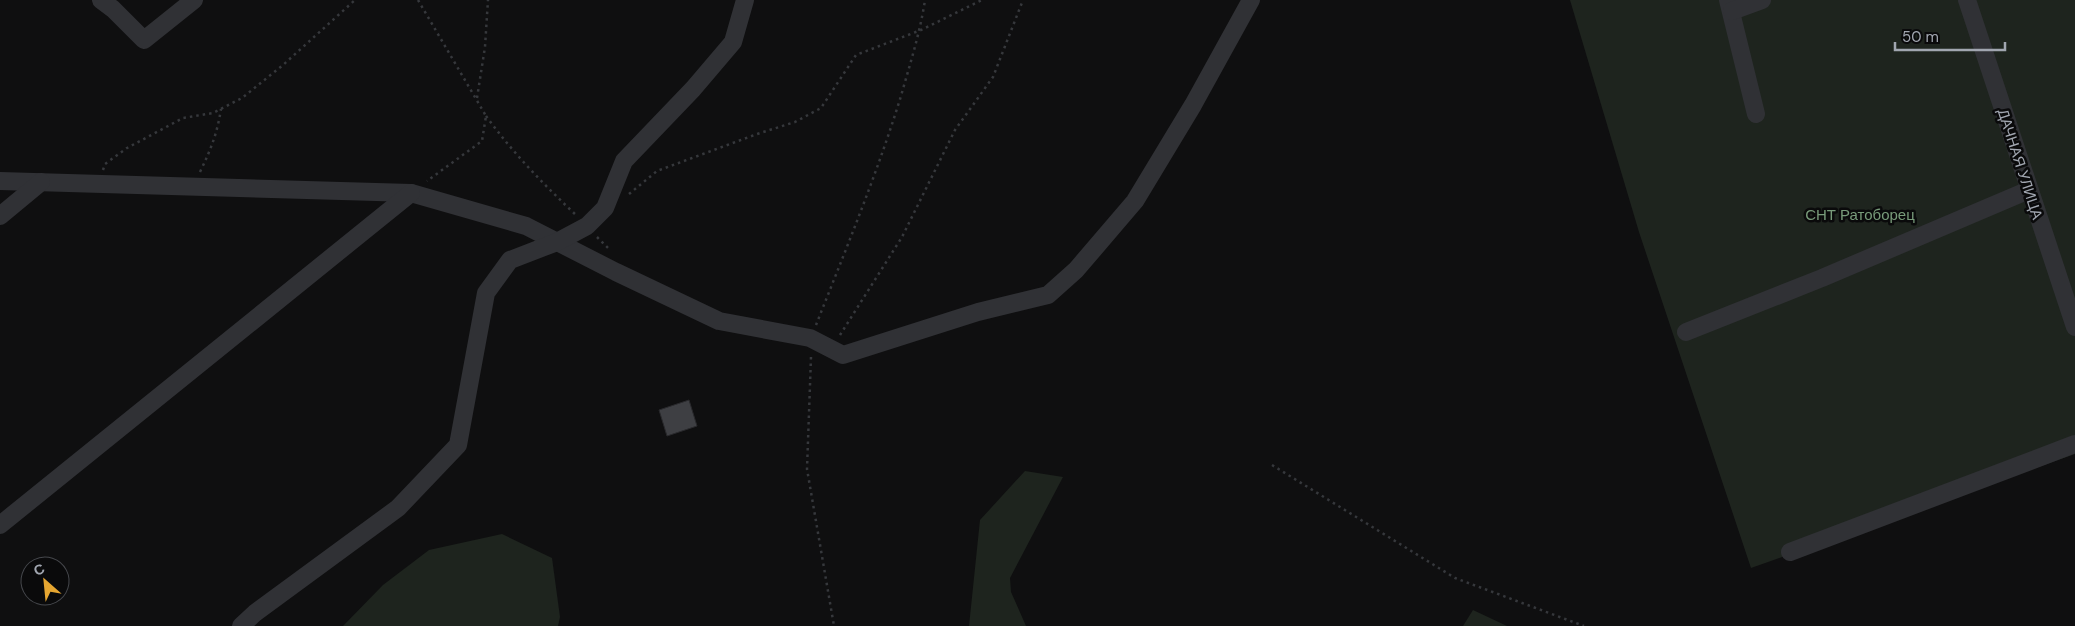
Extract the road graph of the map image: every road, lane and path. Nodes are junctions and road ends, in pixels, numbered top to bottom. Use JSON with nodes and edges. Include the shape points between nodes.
{"nodes":[{"id":1,"x":101,"y":0,"type":"edge"},
{"id":2,"x":194,"y":0,"type":"edge"},
{"id":3,"x":355,"y":0,"type":"edge"},
{"id":4,"x":418,"y":0,"type":"edge"},
{"id":5,"x":488,"y":0,"type":"edge"},
{"id":6,"x":745,"y":0,"type":"edge"},
{"id":7,"x":925,"y":0,"type":"edge"},
{"id":8,"x":982,"y":0,"type":"edge"},
{"id":9,"x":1023,"y":0,"type":"edge"},
{"id":10,"x":1251,"y":0,"type":"edge"},
{"id":11,"x":1762,"y":0,"type":"edge"},
{"id":12,"x":1967,"y":0,"type":"edge"},
{"id":13,"x":1730,"y":6,"type":"edge"},
{"id":14,"x":921,"y":30,"type":"junction"},
{"id":15,"x":477,"y":100,"type":"junction"},
{"id":16,"x":221,"y":109,"type":"junction"},
{"id":17,"x":1756,"y":114,"type":"dead end"},
{"id":18,"x":486,"y":116,"type":"junction"},
{"id":19,"x":0,"y":180,"type":"edge"},
{"id":20,"x":41,"y":182,"type":"junction"},
{"id":21,"x":100,"y":184,"type":"junction"},
{"id":22,"x":192,"y":186,"type":"junction"},
{"id":23,"x":2028,"y":190,"type":"junction"},
{"id":24,"x":411,"y":193,"type":"junction"},
{"id":25,"x":605,"y":208,"type":"junction"},
{"id":26,"x":0,"y":216,"type":"edge"},
{"id":27,"x":587,"y":226,"type":"junction"},
{"id":28,"x":557,"y":242,"type":"junction"},
{"id":29,"x":614,"y":255,"type":"dead end"},
{"id":30,"x":2075,"y":327,"type":"edge"},
{"id":31,"x":1686,"y":332,"type":"dead end"},
{"id":32,"x":810,"y":338,"type":"junction"},
{"id":33,"x":831,"y":349,"type":"junction"},
{"id":34,"x":2075,"y":444,"type":"edge"},
{"id":35,"x":1272,"y":465,"type":"dead end"},
{"id":36,"x":0,"y":525,"type":"edge"},
{"id":37,"x":1790,"y":552,"type":"dead end"},
{"id":38,"x":241,"y":626,"type":"edge"},
{"id":39,"x":834,"y":626,"type":"edge"},
{"id":40,"x":1584,"y":626,"type":"edge"}],
"edges":[{"from":1,"to":2,"type":"street","via":[[144,40]]},
{"from":3,"to":16,"type":"path","via":[[283,66],[242,98]]},
{"from":4,"to":15,"type":"path"},
{"from":5,"to":15,"type":"path"},
{"from":6,"to":25,"type":"street","via":[[733,42],[624,161]]},
{"from":7,"to":14,"type":"path"},
{"from":8,"to":14,"type":"path"},
{"from":9,"to":33,"type":"path","via":[[992,76],[955,130],[902,238]]},
{"from":10,"to":33,"type":"street","via":[[1135,201],[1076,270],[1048,295],[978,312],[843,355]]},
{"from":11,"to":13,"type":"street"},
{"from":12,"to":23,"type":"street","name":"ДАЧНАЯ УЛИЦА"},
{"from":13,"to":17,"type":"street"},
{"from":14,"to":25,"type":"path","via":[[856,55],[821,108],[795,122],[657,172]]},
{"from":14,"to":32,"type":"path","via":[[888,137]]},
{"from":15,"to":18,"type":"path"},
{"from":16,"to":21,"type":"path","via":[[183,118],[127,148],[104,164]]},
{"from":16,"to":22,"type":"path","via":[[212,149]]},
{"from":18,"to":24,"type":"path","via":[[482,141]]},
{"from":18,"to":27,"type":"path","via":[[539,180]]},
{"from":19,"to":20,"type":"street"},
{"from":20,"to":21,"type":"street"},
{"from":20,"to":26,"type":"street"},
{"from":21,"to":22,"type":"street"},
{"from":22,"to":24,"type":"street"},
{"from":23,"to":30,"type":"street","name":"ДАЧНАЯ УЛИЦА"},
{"from":23,"to":31,"type":"street"},
{"from":24,"to":28,"type":"street","via":[[526,226]]},
{"from":24,"to":36,"type":"street"},
{"from":25,"to":27,"type":"street"},
{"from":27,"to":28,"type":"street"},
{"from":27,"to":29,"type":"path"},
{"from":28,"to":32,"type":"street","via":[[719,321]]},
{"from":28,"to":38,"type":"street","via":[[510,260],[486,293],[458,445],[398,508]]},
{"from":32,"to":33,"type":"street"},
{"from":32,"to":39,"type":"path","via":[[807,469]]},
{"from":34,"to":37,"type":"street"},
{"from":35,"to":40,"type":"path","via":[[1455,578]]}]}
